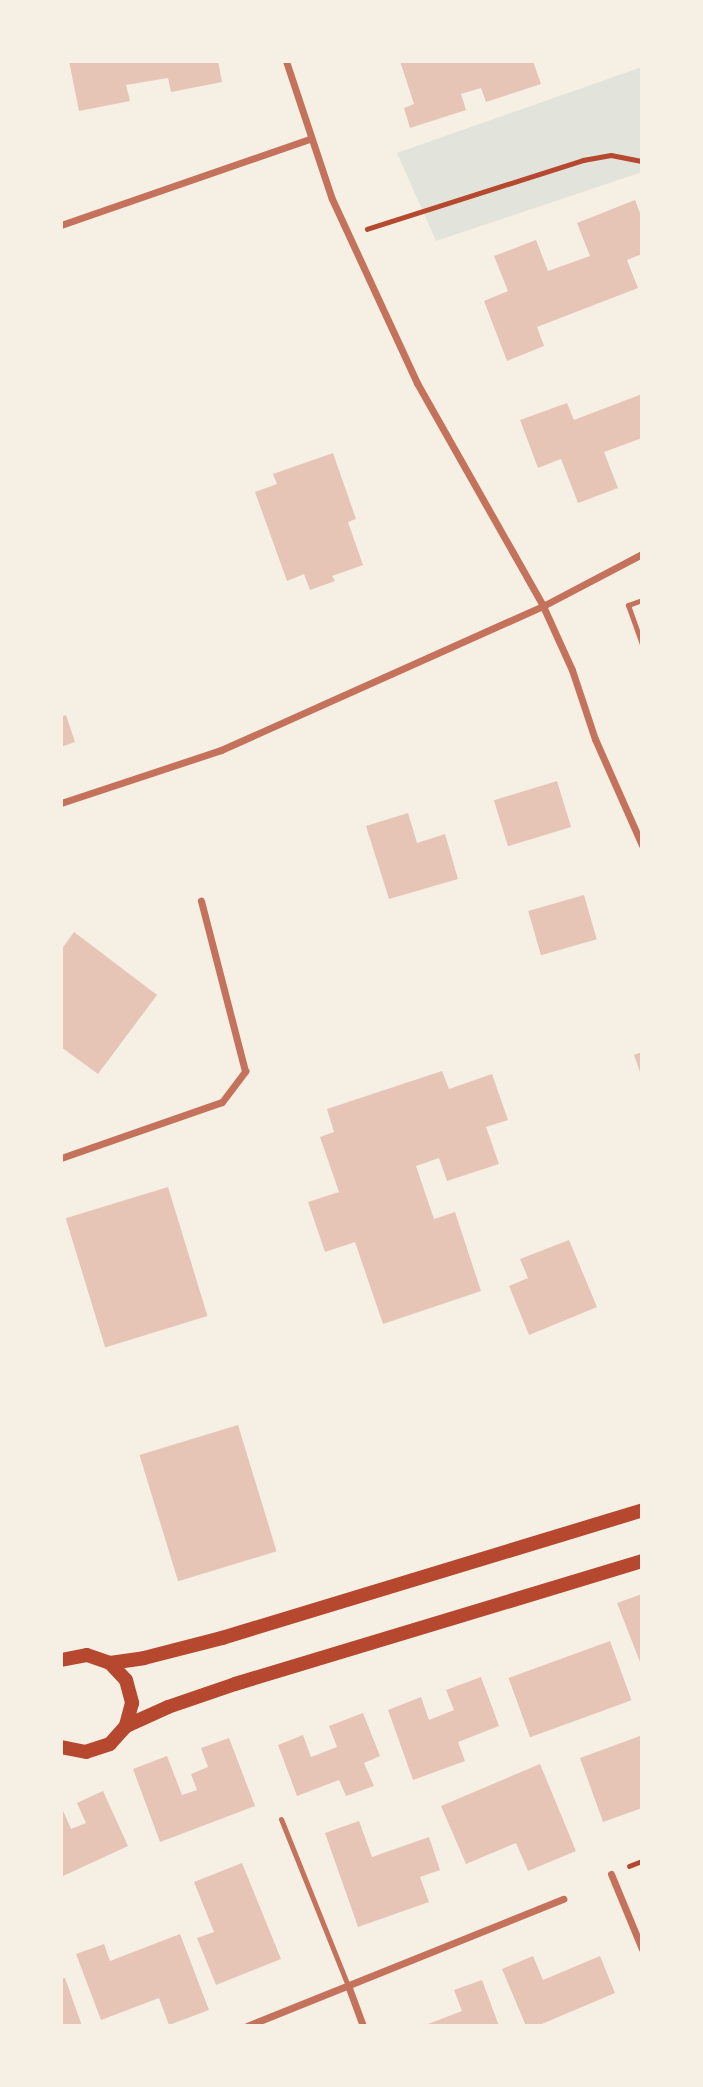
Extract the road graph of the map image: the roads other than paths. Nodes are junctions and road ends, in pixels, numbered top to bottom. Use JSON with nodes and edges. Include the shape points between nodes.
{"nodes":[{"id":1,"x":286,"y":61,"type":"edge"},
{"id":2,"x":310,"y":139,"type":"junction"},
{"id":3,"x":61,"y":225,"type":"edge"},
{"id":4,"x":642,"y":554,"type":"edge"},
{"id":5,"x":642,"y":600,"type":"edge"},
{"id":6,"x":543,"y":606,"type":"junction"},
{"id":7,"x":642,"y":644,"type":"edge"},
{"id":8,"x":61,"y":803,"type":"edge"},
{"id":9,"x":642,"y":845,"type":"edge"},
{"id":10,"x":201,"y":901,"type":"dead end"},
{"id":11,"x":61,"y":1158,"type":"edge"},
{"id":12,"x":642,"y":1510,"type":"edge"},
{"id":13,"x":642,"y":1561,"type":"edge"},
{"id":14,"x":62,"y":1656,"type":"edge"},
{"id":15,"x":110,"y":1663,"type":"junction"},
{"id":16,"x":126,"y":1726,"type":"junction"},
{"id":17,"x":61,"y":1747,"type":"edge"},
{"id":18,"x":281,"y":1819,"type":"dead end"},
{"id":19,"x":611,"y":1874,"type":"dead end"},
{"id":20,"x":563,"y":1899,"type":"dead end"},
{"id":21,"x":642,"y":1949,"type":"edge"},
{"id":22,"x":349,"y":1987,"type":"junction"},
{"id":23,"x":247,"y":2026,"type":"edge"},
{"id":24,"x":363,"y":2026,"type":"edge"}],
"edges":[{"from":1,"to":2,"type":"street"},
{"from":2,"to":3,"type":"street"},
{"from":2,"to":6,"type":"street","via":[[416,383]]},
{"from":4,"to":6,"type":"street"},
{"from":5,"to":7,"type":"lane","via":[[628,605]]},
{"from":6,"to":8,"type":"street","via":[[221,750]]},
{"from":6,"to":9,"type":"street"},
{"from":10,"to":11,"type":"street","via":[[245,1071],[222,1102]]},
{"from":12,"to":15,"type":"main road","via":[[211,1641]]},
{"from":13,"to":16,"type":"main road","via":[[235,1684]]},
{"from":14,"to":15,"type":"main road","via":[[87,1655]]},
{"from":15,"to":16,"type":"main road","via":[[130,1691]]},
{"from":16,"to":17,"type":"main road","via":[[99,1750]]},
{"from":18,"to":22,"type":"lane"},
{"from":19,"to":21,"type":"street"},
{"from":20,"to":22,"type":"street"},
{"from":22,"to":23,"type":"street"},
{"from":22,"to":24,"type":"street"}]}
